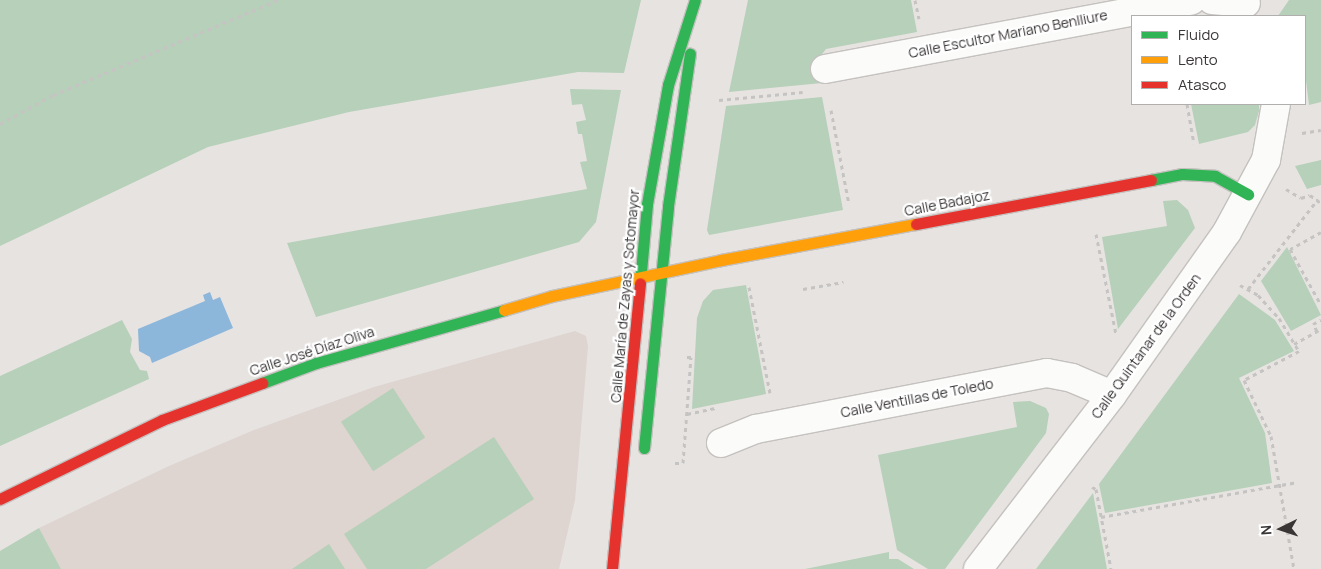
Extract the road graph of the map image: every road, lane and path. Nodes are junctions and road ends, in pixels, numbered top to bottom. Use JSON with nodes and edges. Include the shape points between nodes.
{"nodes":[{"id":1,"x":278,"y":0,"type":"edge"},
{"id":2,"x":695,"y":0,"type":"edge"},
{"id":3,"x":915,"y":0,"type":"edge"},
{"id":4,"x":1192,"y":0,"type":"edge"},
{"id":5,"x":1212,"y":0,"type":"edge"},
{"id":6,"x":1249,"y":6,"type":"edge"},
{"id":7,"x":916,"y":7,"type":"dead end"},
{"id":8,"x":825,"y":69,"type":"dead end"},
{"id":9,"x":807,"y":92,"type":"dead end"},
{"id":10,"x":719,"y":100,"type":"dead end"},
{"id":11,"x":1187,"y":105,"type":"edge"},
{"id":12,"x":1276,"y":105,"type":"edge"},
{"id":13,"x":831,"y":110,"type":"dead end"},
{"id":14,"x":0,"y":124,"type":"edge"},
{"id":15,"x":1321,"y":130,"type":"edge"},
{"id":16,"x":1302,"y":133,"type":"dead end"},
{"id":17,"x":1195,"y":149,"type":"dead end"},
{"id":18,"x":1281,"y":186,"type":"dead end"},
{"id":19,"x":1248,"y":194,"type":"junction"},
{"id":20,"x":1318,"y":199,"type":"junction"},
{"id":21,"x":1321,"y":203,"type":"edge"},
{"id":22,"x":850,"y":210,"type":"dead end"},
{"id":23,"x":1321,"y":232,"type":"edge"},
{"id":24,"x":1096,"y":234,"type":"dead end"},
{"id":25,"x":661,"y":273,"type":"junction"},
{"id":26,"x":644,"y":277,"type":"junction"},
{"id":27,"x":748,"y":279,"type":"dead end"},
{"id":28,"x":842,"y":282,"type":"dead end"},
{"id":29,"x":1240,"y":285,"type":"dead end"},
{"id":30,"x":803,"y":289,"type":"dead end"},
{"id":31,"x":1248,"y":289,"type":"junction"},
{"id":32,"x":1321,"y":305,"type":"edge"},
{"id":33,"x":1321,"y":320,"type":"edge"},
{"id":34,"x":1321,"y":329,"type":"edge"},
{"id":35,"x":1316,"y":331,"type":"junction"},
{"id":36,"x":1118,"y":337,"type":"dead end"},
{"id":37,"x":1294,"y":344,"type":"junction"},
{"id":38,"x":684,"y":357,"type":"dead end"},
{"id":39,"x":770,"y":392,"type":"dead end"},
{"id":40,"x":1112,"y":395,"type":"junction"},
{"id":41,"x":722,"y":443,"type":"dead end"},
{"id":42,"x":643,"y":460,"type":"dead end"},
{"id":43,"x":675,"y":463,"type":"dead end"},
{"id":44,"x":1298,"y":482,"type":"dead end"},
{"id":45,"x":1279,"y":484,"type":"junction"},
{"id":46,"x":1092,"y":486,"type":"dead end"},
{"id":47,"x":0,"y":499,"type":"edge"},
{"id":48,"x":1101,"y":517,"type":"junction"},
{"id":49,"x":628,"y":533,"type":"dead end"},
{"id":50,"x":612,"y":569,"type":"edge"},
{"id":51,"x":619,"y":569,"type":"edge"},
{"id":52,"x":978,"y":569,"type":"edge"},
{"id":53,"x":1111,"y":569,"type":"edge"},
{"id":54,"x":1294,"y":569,"type":"edge"}],
"edges":[{"from":1,"to":14,"type":"path","via":[[53,95]]},
{"from":2,"to":25,"type":"street","name":"Calle María de Zayas y Sotomayor"},
{"from":2,"to":26,"type":"street","name":"Calle María de Zayas y Sotomayor","via":[[668,85],[647,204]]},
{"from":3,"to":7,"type":"path"},
{"from":4,"to":8,"type":"street","name":"Calle Escultor Mariano Benlliure"},
{"from":5,"to":6,"type":"street"},
{"from":9,"to":10,"type":"path"},
{"from":11,"to":17,"type":"path"},
{"from":12,"to":19,"type":"street","name":"Calle Quintanar de la Orden","via":[[1266,160]]},
{"from":13,"to":22,"type":"path"},
{"from":15,"to":16,"type":"path"},
{"from":18,"to":20,"type":"path","via":[[1301,198],[1310,195]]},
{"from":19,"to":25,"type":"street","name":"Calle Badajoz","via":[[1215,176],[1182,174]]},
{"from":19,"to":40,"type":"street","name":"Calle Quintanar de la Orden","via":[[1228,232]]},
{"from":20,"to":21,"type":"path"},
{"from":20,"to":31,"type":"path"},
{"from":23,"to":32,"type":"path","via":[[1290,248]]},
{"from":24,"to":36,"type":"path"},
{"from":25,"to":26,"type":"street","name":"Calle Badajoz"},
{"from":25,"to":42,"type":"street","name":"Calle María de Zayas y Sotomayor"},
{"from":26,"to":47,"type":"street","name":"Calle José Díaz Oliva","via":[[552,296],[316,363],[162,420]]},
{"from":26,"to":50,"type":"street","name":"Calle María de Zayas y Sotomayor"},
{"from":27,"to":39,"type":"path"},
{"from":28,"to":30,"type":"path"},
{"from":29,"to":31,"type":"path"},
{"from":31,"to":37,"type":"path","via":[[1279,318]]},
{"from":33,"to":35,"type":"path","via":[[1312,324]]},
{"from":34,"to":35,"type":"path"},
{"from":35,"to":37,"type":"path"},
{"from":37,"to":45,"type":"path","via":[[1299,351],[1244,380],[1271,436]]},
{"from":38,"to":43,"type":"path","via":[[691,357],[683,463]]},
{"from":40,"to":41,"type":"street","name":"Calle Ventillas de Toledo","via":[[1072,378],[1047,372],[756,429]]},
{"from":40,"to":52,"type":"street","name":"Calle Quintanar de la Orden"},
{"from":44,"to":45,"type":"path"},
{"from":45,"to":48,"type":"path"},
{"from":45,"to":54,"type":"path"},
{"from":46,"to":48,"type":"path","via":[[1096,489]]},
{"from":48,"to":53,"type":"path"},
{"from":49,"to":51,"type":"street"}]}
